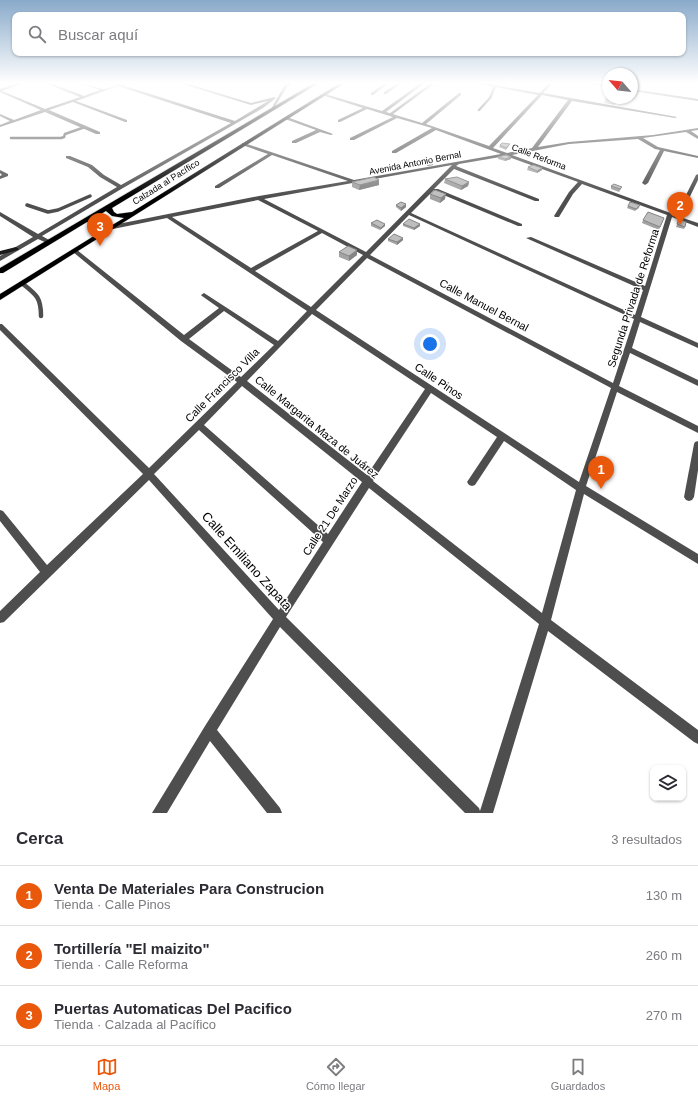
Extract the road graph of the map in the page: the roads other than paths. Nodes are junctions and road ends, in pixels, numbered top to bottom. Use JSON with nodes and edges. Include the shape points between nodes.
{"nodes":[{"id":1,"x":14,"y":121,"type":"edge"},
{"id":2,"x":70,"y":121,"type":"edge"},
{"id":3,"x":231,"y":121,"type":"edge"},
{"id":4,"x":253,"y":121,"type":"edge"},
{"id":5,"x":281,"y":121,"type":"edge"},
{"id":6,"x":294,"y":121,"type":"edge"},
{"id":7,"x":387,"y":121,"type":"edge"},
{"id":8,"x":413,"y":121,"type":"edge"},
{"id":9,"x":427,"y":121,"type":"edge"},
{"id":10,"x":516,"y":121,"type":"edge"},
{"id":11,"x":555,"y":121,"type":"edge"},
{"id":12,"x":234,"y":122,"type":"joint"},
{"id":13,"x":423,"y":124,"type":"junction"},
{"id":14,"x":0,"y":126,"type":"edge"},
{"id":15,"x":85,"y":127,"type":"junction"},
{"id":16,"x":436,"y":128,"type":"junction"},
{"id":17,"x":320,"y":130,"type":"junction"},
{"id":18,"x":698,"y":130,"type":"edge"},
{"id":19,"x":687,"y":131,"type":"junction"},
{"id":20,"x":98,"y":133,"type":"dead end"},
{"id":21,"x":331,"y":134,"type":"dead end"},
{"id":22,"x":638,"y":137,"type":"junction"},
{"id":23,"x":11,"y":138,"type":"dead end"},
{"id":24,"x":698,"y":138,"type":"edge"},
{"id":25,"x":205,"y":139,"type":"junction"},
{"id":26,"x":352,"y":139,"type":"dead end"},
{"id":27,"x":217,"y":142,"type":"junction"},
{"id":28,"x":294,"y":142,"type":"dead end"},
{"id":29,"x":244,"y":144,"type":"junction"},
{"id":30,"x":491,"y":147,"type":"junction"},
{"id":31,"x":534,"y":149,"type":"junction"},
{"id":32,"x":663,"y":149,"type":"junction"},
{"id":33,"x":394,"y":152,"type":"dead end"},
{"id":34,"x":272,"y":153,"type":"junction"},
{"id":35,"x":507,"y":153,"type":"junction"},
{"id":36,"x":68,"y":156,"type":"dead end"},
{"id":37,"x":698,"y":157,"type":"edge"},
{"id":38,"x":455,"y":165,"type":"junction"},
{"id":39,"x":0,"y":170,"type":"edge"},
{"id":40,"x":151,"y":170,"type":"junction"},
{"id":41,"x":164,"y":174,"type":"junction"},
{"id":42,"x":698,"y":175,"type":"edge"},
{"id":43,"x":0,"y":178,"type":"edge"},
{"id":44,"x":356,"y":182,"type":"junction"},
{"id":45,"x":581,"y":182,"type":"junction"},
{"id":46,"x":645,"y":183,"type":"dead end"},
{"id":47,"x":217,"y":186,"type":"dead end"},
{"id":48,"x":121,"y":187,"type":"junction"},
{"id":49,"x":432,"y":188,"type":"junction"},
{"id":50,"x":90,"y":196,"type":"dead end"},
{"id":51,"x":259,"y":198,"type":"junction"},
{"id":52,"x":537,"y":200,"type":"dead end"},
{"id":53,"x":79,"y":201,"type":"junction"},
{"id":54,"x":27,"y":205,"type":"dead end"},
{"id":55,"x":90,"y":206,"type":"junction"},
{"id":56,"x":108,"y":207,"type":"junction"},
{"id":57,"x":81,"y":211,"type":"junction"},
{"id":58,"x":136,"y":213,"type":"junction"},
{"id":59,"x":408,"y":213,"type":"junction"},
{"id":60,"x":0,"y":214,"type":"edge"},
{"id":61,"x":95,"y":215,"type":"junction"},
{"id":62,"x":670,"y":215,"type":"junction"},
{"id":63,"x":556,"y":216,"type":"dead end"},
{"id":64,"x":169,"y":217,"type":"junction"},
{"id":65,"x":678,"y":218,"type":"junction"},
{"id":66,"x":86,"y":220,"type":"junction"},
{"id":67,"x":520,"y":225,"type":"dead end"},
{"id":68,"x":698,"y":225,"type":"edge"},
{"id":69,"x":113,"y":227,"type":"junction"},
{"id":70,"x":322,"y":231,"type":"junction"},
{"id":71,"x":38,"y":237,"type":"junction"},
{"id":72,"x":97,"y":237,"type":"junction"},
{"id":73,"x":529,"y":238,"type":"dead end"},
{"id":74,"x":49,"y":242,"type":"junction"},
{"id":75,"x":16,"y":249,"type":"junction"},
{"id":76,"x":75,"y":251,"type":"junction"},
{"id":77,"x":0,"y":253,"type":"edge"},
{"id":78,"x":366,"y":254,"type":"junction"},
{"id":79,"x":0,"y":259,"type":"edge"},
{"id":80,"x":250,"y":270,"type":"junction"},
{"id":81,"x":0,"y":271,"type":"edge"},
{"id":82,"x":23,"y":284,"type":"junction"},
{"id":83,"x":647,"y":289,"type":"junction"},
{"id":84,"x":204,"y":295,"type":"dead end"},
{"id":85,"x":0,"y":298,"type":"edge"},
{"id":86,"x":223,"y":308,"type":"junction"},
{"id":87,"x":311,"y":310,"type":"junction"},
{"id":88,"x":41,"y":316,"type":"dead end"},
{"id":89,"x":638,"y":318,"type":"junction"},
{"id":90,"x":0,"y":326,"type":"edge"},
{"id":91,"x":184,"y":339,"type":"junction"},
{"id":92,"x":278,"y":344,"type":"junction"},
{"id":93,"x":698,"y":346,"type":"edge"},
{"id":94,"x":628,"y":349,"type":"junction"},
{"id":95,"x":241,"y":382,"type":"junction"},
{"id":96,"x":698,"y":383,"type":"edge"},
{"id":97,"x":430,"y":388,"type":"junction"},
{"id":98,"x":614,"y":388,"type":"junction"},
{"id":99,"x":199,"y":425,"type":"junction"},
{"id":100,"x":698,"y":430,"type":"edge"},
{"id":101,"x":502,"y":437,"type":"junction"},
{"id":102,"x":698,"y":444,"type":"edge"},
{"id":103,"x":148,"y":473,"type":"junction"},
{"id":104,"x":367,"y":482,"type":"junction"},
{"id":105,"x":472,"y":482,"type":"dead end"},
{"id":106,"x":581,"y":488,"type":"junction"},
{"id":107,"x":689,"y":497,"type":"dead end"},
{"id":108,"x":0,"y":514,"type":"edge"},
{"id":109,"x":328,"y":541,"type":"junction"},
{"id":110,"x":698,"y":559,"type":"edge"},
{"id":111,"x":46,"y":572,"type":"junction"},
{"id":112,"x":0,"y":618,"type":"edge"},
{"id":113,"x":279,"y":618,"type":"junction"},
{"id":114,"x":544,"y":622,"type":"junction"},
{"id":115,"x":209,"y":730,"type":"junction"},
{"id":116,"x":698,"y":738,"type":"edge"},
{"id":117,"x":159,"y":813,"type":"edge"},
{"id":118,"x":274,"y":813,"type":"edge"},
{"id":119,"x":474,"y":813,"type":"edge"},
{"id":120,"x":486,"y":813,"type":"edge"}],
"edges":[{"from":1,"to":14,"type":"street"},
{"from":2,"to":15,"type":"street"},
{"from":3,"to":12,"type":"street"},
{"from":4,"to":27,"type":"main road","name":"Calzada al Pacífico"},
{"from":5,"to":29,"type":"main road","name":"Calzada al Pacífico"},
{"from":6,"to":17,"type":"street"},
{"from":7,"to":26,"type":"street"},
{"from":8,"to":13,"type":"street","name":"Calle Reforma"},
{"from":9,"to":13,"type":"street"},
{"from":10,"to":30,"type":"street"},
{"from":11,"to":31,"type":"street"},
{"from":12,"to":25,"type":"street"},
{"from":13,"to":16,"type":"street","name":"Calle Reforma"},
{"from":15,"to":20,"type":"street"},
{"from":15,"to":23,"type":"lane","via":[[61,138]]},
{"from":16,"to":30,"type":"street","name":"Calle Reforma"},
{"from":16,"to":33,"type":"street"},
{"from":17,"to":21,"type":"street"},
{"from":17,"to":28,"type":"street"},
{"from":18,"to":19,"type":"street","name":"Avenida Antonio Bernal"},
{"from":19,"to":22,"type":"street","name":"Avenida Antonio Bernal"},
{"from":19,"to":24,"type":"street"},
{"from":22,"to":31,"type":"street","name":"Avenida Antonio Bernal","via":[[581,141]]},
{"from":22,"to":32,"type":"street"},
{"from":25,"to":27,"type":"street"},
{"from":25,"to":40,"type":"street"},
{"from":27,"to":41,"type":"main road","name":"Calzada al Pacífico"},
{"from":29,"to":34,"type":"street"},
{"from":29,"to":58,"type":"main road","name":"Calzada al Pacífico"},
{"from":30,"to":35,"type":"street","name":"Calle Reforma"},
{"from":31,"to":35,"type":"street","name":"Avenida Antonio Bernal"},
{"from":32,"to":37,"type":"street"},
{"from":32,"to":46,"type":"street"},
{"from":34,"to":44,"type":"street"},
{"from":34,"to":47,"type":"street"},
{"from":35,"to":38,"type":"street","name":"Avenida Antonio Bernal"},
{"from":35,"to":45,"type":"street","name":"Calle Reforma"},
{"from":36,"to":48,"type":"street","via":[[90,166]]},
{"from":38,"to":44,"type":"street","name":"Avenida Antonio Bernal"},
{"from":38,"to":49,"type":"street","name":"Calle Francisco Villa"},
{"from":38,"to":52,"type":"street"},
{"from":39,"to":43,"type":"street","via":[[6,175]]},
{"from":40,"to":41,"type":"street"},
{"from":40,"to":48,"type":"street"},
{"from":41,"to":56,"type":"main road","name":"Calzada al Pacífico"},
{"from":42,"to":65,"type":"street"},
{"from":44,"to":51,"type":"street","name":"Avenida Antonio Bernal"},
{"from":45,"to":62,"type":"street","name":"Calle Reforma"},
{"from":45,"to":63,"type":"street"},
{"from":48,"to":55,"type":"street"},
{"from":49,"to":59,"type":"street","name":"Calle Francisco Villa"},
{"from":49,"to":67,"type":"street"},
{"from":50,"to":53,"type":"lane"},
{"from":51,"to":64,"type":"street","name":"Avenida Antonio Bernal"},
{"from":51,"to":70,"type":"street","name":"Calle Manuel Bernal"},
{"from":53,"to":54,"type":"lane","via":[[48,212]]},
{"from":53,"to":55,"type":"lane"},
{"from":55,"to":57,"type":"street"},
{"from":56,"to":58,"type":"main road","via":[[112,214],[118,216]]},
{"from":56,"to":61,"type":"main road","name":"Calzada al Pacífico"},
{"from":57,"to":61,"type":"street"},
{"from":57,"to":71,"type":"street"},
{"from":58,"to":69,"type":"main road","name":"Calzada al Pacífico"},
{"from":59,"to":78,"type":"street","name":"Calle Francisco Villa"},
{"from":59,"to":89,"type":"street"},
{"from":60,"to":71,"type":"street"},
{"from":61,"to":66,"type":"main road","name":"Calzada al Pacífico"},
{"from":62,"to":65,"type":"street","name":"Calle Reforma"},
{"from":62,"to":83,"type":"street","name":"Segunda Privada de Reforma"},
{"from":64,"to":69,"type":"street","name":"Avenida Antonio Bernal"},
{"from":64,"to":80,"type":"street","name":"Calle Pinos"},
{"from":65,"to":68,"type":"street","name":"Calle Reforma"},
{"from":66,"to":72,"type":"main road","via":[[97,220],[104,224]]},
{"from":66,"to":74,"type":"main road","name":"Calzada al Pacífico"},
{"from":69,"to":72,"type":"main road","name":"Calzada al Pacífico"},
{"from":70,"to":78,"type":"street","name":"Calle Manuel Bernal"},
{"from":70,"to":80,"type":"street"},
{"from":71,"to":74,"type":"street"},
{"from":71,"to":75,"type":"street"},
{"from":72,"to":76,"type":"main road","name":"Calzada al Pacífico"},
{"from":73,"to":83,"type":"street"},
{"from":74,"to":81,"type":"main road","name":"Calzada al Pacífico"},
{"from":75,"to":77,"type":"main road"},
{"from":75,"to":79,"type":"street"},
{"from":76,"to":82,"type":"main road","name":"Calzada al Pacífico"},
{"from":76,"to":91,"type":"street","name":"Calle Margarita Maza de Juárez"},
{"from":78,"to":87,"type":"street","name":"Calle Francisco Villa"},
{"from":78,"to":98,"type":"street","name":"Calle Manuel Bernal"},
{"from":80,"to":87,"type":"street","name":"Calle Pinos"},
{"from":82,"to":85,"type":"main road","name":"Calzada al Pacífico"},
{"from":82,"to":88,"type":"lane","via":[[41,302]]},
{"from":83,"to":89,"type":"street","name":"Segunda Privada de Reforma"},
{"from":84,"to":86,"type":"street"},
{"from":86,"to":91,"type":"street"},
{"from":86,"to":92,"type":"street"},
{"from":87,"to":92,"type":"street","name":"Calle Francisco Villa"},
{"from":87,"to":97,"type":"street","name":"Calle Pinos"},
{"from":89,"to":93,"type":"street"},
{"from":89,"to":94,"type":"street","name":"Segunda Privada de Reforma"},
{"from":90,"to":103,"type":"street","name":"Calle Emiliano Zapata"},
{"from":91,"to":95,"type":"street","name":"Calle Margarita Maza de Juárez"},
{"from":92,"to":95,"type":"street","name":"Calle Francisco Villa"},
{"from":94,"to":96,"type":"street"},
{"from":94,"to":98,"type":"street","name":"Segunda Privada de Reforma"},
{"from":95,"to":99,"type":"street","name":"Calle Francisco Villa"},
{"from":95,"to":104,"type":"street","name":"Calle Margarita Maza de Juárez"},
{"from":97,"to":101,"type":"street","name":"Calle Pinos"},
{"from":97,"to":104,"type":"street","name":"Calle 21 De Marzo"},
{"from":98,"to":100,"type":"street","name":"Calle Manuel Bernal"},
{"from":98,"to":106,"type":"street"},
{"from":99,"to":103,"type":"street","name":"Calle Francisco Villa"},
{"from":99,"to":109,"type":"street"},
{"from":101,"to":105,"type":"street"},
{"from":101,"to":106,"type":"street","name":"Calle Pinos"},
{"from":102,"to":107,"type":"street"},
{"from":103,"to":111,"type":"street","name":"Calle Francisco Villa"},
{"from":103,"to":113,"type":"street","name":"Calle Emiliano Zapata"},
{"from":104,"to":109,"type":"street","name":"Calle 21 De Marzo"},
{"from":104,"to":114,"type":"street","name":"Calle Margarita Maza de Juárez"},
{"from":106,"to":110,"type":"street","name":"Calle Pinos"},
{"from":106,"to":114,"type":"street"},
{"from":108,"to":111,"type":"street"},
{"from":109,"to":113,"type":"street","name":"Calle 21 De Marzo"},
{"from":111,"to":112,"type":"street","name":"Calle Francisco Villa"},
{"from":113,"to":115,"type":"street","name":"Calle 21 De Marzo"},
{"from":113,"to":119,"type":"street","name":"Calle Emiliano Zapata"},
{"from":114,"to":116,"type":"street","name":"Calle Margarita Maza de Juárez"},
{"from":114,"to":120,"type":"street"},
{"from":115,"to":117,"type":"street","name":"Calle 21 De Marzo"},
{"from":115,"to":118,"type":"street"}]}
